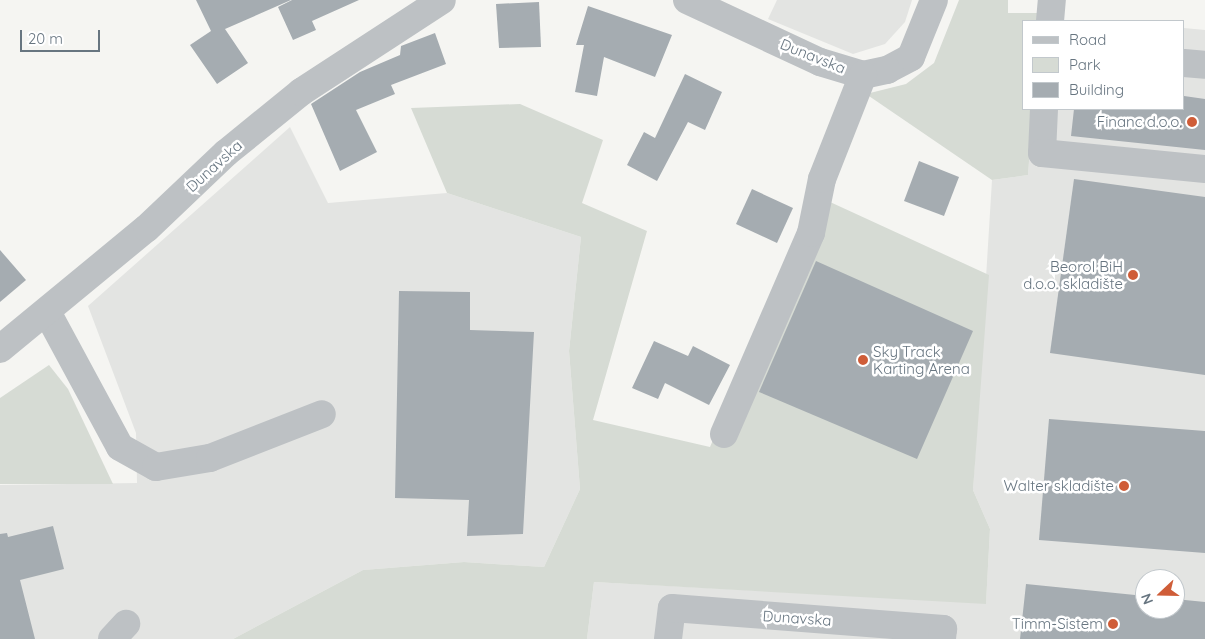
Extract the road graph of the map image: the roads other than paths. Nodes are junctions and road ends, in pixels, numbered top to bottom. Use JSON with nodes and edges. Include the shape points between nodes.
{"nodes":[{"id":1,"x":442,"y":0,"type":"edge"},
{"id":2,"x":687,"y":0,"type":"edge"},
{"id":3,"x":934,"y":0,"type":"edge"},
{"id":4,"x":1052,"y":0,"type":"edge"},
{"id":5,"x":1050,"y":20,"type":"edge"},
{"id":6,"x":1185,"y":64,"type":"edge"},
{"id":7,"x":1205,"y":65,"type":"edge"},
{"id":8,"x":863,"y":75,"type":"junction"},
{"id":9,"x":1044,"y":110,"type":"edge"},
{"id":10,"x":1205,"y":169,"type":"edge"},
{"id":11,"x":46,"y":312,"type":"junction"},
{"id":12,"x":0,"y":349,"type":"edge"},
{"id":13,"x":322,"y":414,"type":"dead end"},
{"id":14,"x":724,"y":434,"type":"dead end"},
{"id":15,"x":668,"y":639,"type":"edge"},
{"id":16,"x":942,"y":639,"type":"edge"}],
"edges":[{"from":1,"to":11,"type":"street","name":"Dunavska","via":[[301,92]]},
{"from":2,"to":8,"type":"street","name":"Dunavska","via":[[820,62]]},
{"from":3,"to":8,"type":"street","name":"Dunavska","via":[[911,58],[887,70]]},
{"from":4,"to":5,"type":"street"},
{"from":6,"to":7,"type":"street"},
{"from":8,"to":14,"type":"street","via":[[822,179],[811,233]]},
{"from":9,"to":10,"type":"street","via":[[1042,153]]},
{"from":11,"to":12,"type":"street","name":"Dunavska"},
{"from":11,"to":13,"type":"street","via":[[120,447],[150,464],[177,467],[210,458]]},
{"from":15,"to":16,"type":"street","name":"Dunavska","via":[[672,608],[943,629]]}]}
